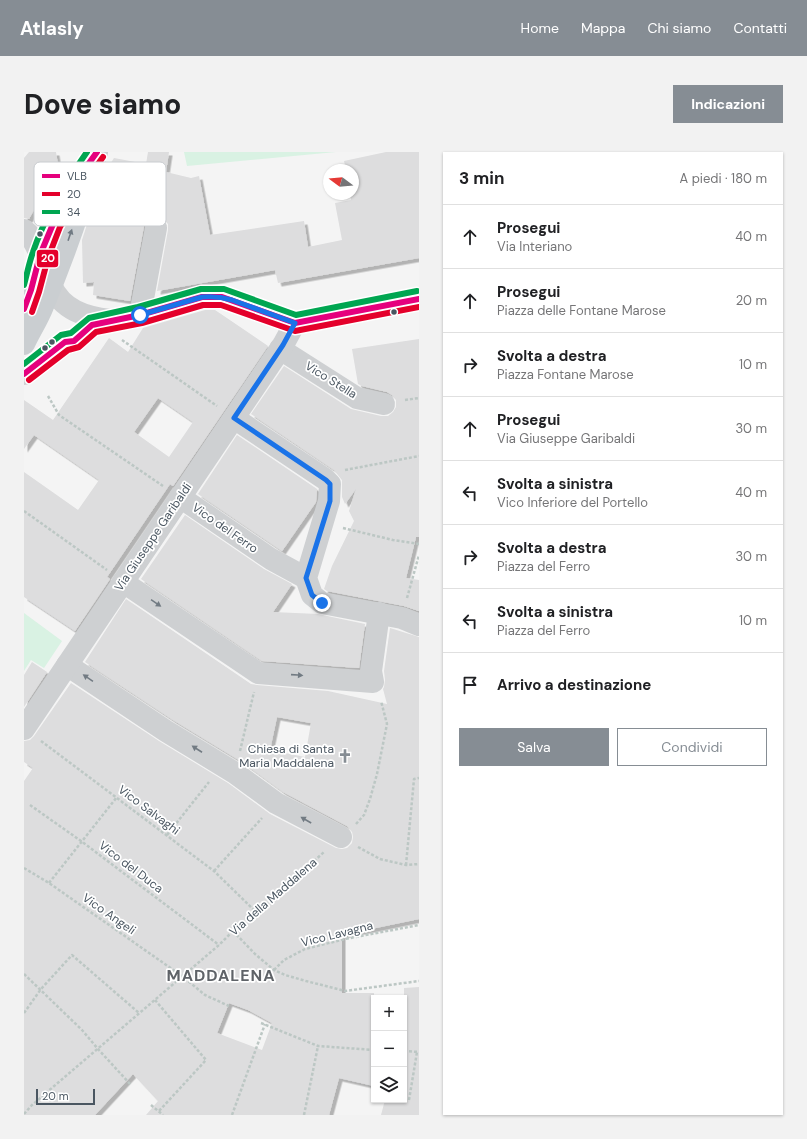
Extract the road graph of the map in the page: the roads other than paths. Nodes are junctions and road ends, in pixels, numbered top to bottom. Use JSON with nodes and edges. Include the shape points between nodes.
{"nodes":[{"id":1,"x":90,"y":162,"type":"edge"},
{"id":2,"x":94,"y":162,"type":"edge"},
{"id":3,"x":52,"y":226,"type":"edge"},
{"id":4,"x":68,"y":226,"type":"edge"},
{"id":5,"x":156,"y":228,"type":"dead end"},
{"id":6,"x":24,"y":230,"type":"edge"},
{"id":7,"x":40,"y":255,"type":"junction"},
{"id":8,"x":33,"y":293,"type":"edge"},
{"id":9,"x":419,"y":299,"type":"edge"},
{"id":10,"x":140,"y":315,"type":"junction"},
{"id":11,"x":295,"y":323,"type":"junction"},
{"id":12,"x":117,"y":329,"type":"junction"},
{"id":13,"x":24,"y":344,"type":"edge"},
{"id":14,"x":282,"y":347,"type":"junction"},
{"id":15,"x":36,"y":384,"type":"edge"},
{"id":16,"x":384,"y":404,"type":"dead end"},
{"id":17,"x":234,"y":418,"type":"junction"},
{"id":18,"x":180,"y":497,"type":"junction"},
{"id":19,"x":306,"y":578,"type":"junction"},
{"id":20,"x":123,"y":582,"type":"junction"},
{"id":21,"x":379,"y":613,"type":"junction"},
{"id":22,"x":411,"y":621,"type":"edge"},
{"id":23,"x":67,"y":665,"type":"junction"},
{"id":24,"x":30,"y":733,"type":"edge"},
{"id":25,"x":341,"y":837,"type":"road end"}],
"edges":[{"from":2,"to":1,"type":"main road","one_way":true,"via":[[97,152]]},
{"from":3,"to":7,"type":"main road","one_way":true},
{"from":8,"to":4,"type":"main road","one_way":true},
{"from":5,"to":10,"type":"street"},
{"from":6,"to":7,"type":"street","via":[[30,234]]},
{"from":7,"to":8,"type":"main road"},
{"from":8,"to":12,"type":"street","via":[[60,300],[75,312]]},
{"from":8,"to":13,"type":"main road","via":[[43,307]]},
{"from":9,"to":11,"type":"street"},
{"from":10,"to":11,"type":"street","via":[[212,296],[242,303]]},
{"from":10,"to":12,"type":"street"},
{"from":11,"to":14,"type":"street","name":"Via Giuseppe Garibaldi"},
{"from":12,"to":15,"type":"street","via":[[92,325],[74,341],[66,342]]},
{"from":14,"to":16,"type":"street","name":"Vico Stella","via":[[357,398]]},
{"from":14,"to":17,"type":"street","name":"Via Giuseppe Garibaldi"},
{"from":17,"to":18,"type":"street","name":"Via Giuseppe Garibaldi"},
{"from":17,"to":19,"type":"street","via":[[328,482],[330,501]]},
{"from":18,"to":19,"type":"street","name":"Vico del Ferro","via":[[271,559]]},
{"from":18,"to":20,"type":"street","name":"Via Giuseppe Garibaldi"},
{"from":19,"to":21,"type":"street","via":[[312,595],[322,603]]},
{"from":20,"to":21,"type":"street","one_way":true,"via":[[258,672],[374,682],[371,671]]},
{"from":20,"to":23,"type":"street","name":"Via Giuseppe Garibaldi","via":[[74,640]]},
{"from":21,"to":22,"type":"street"},
{"from":23,"to":24,"type":"street","name":"Via Giuseppe Garibaldi"},
{"from":25,"to":23,"type":"street","one_way":true,"via":[[276,803]]}]}
